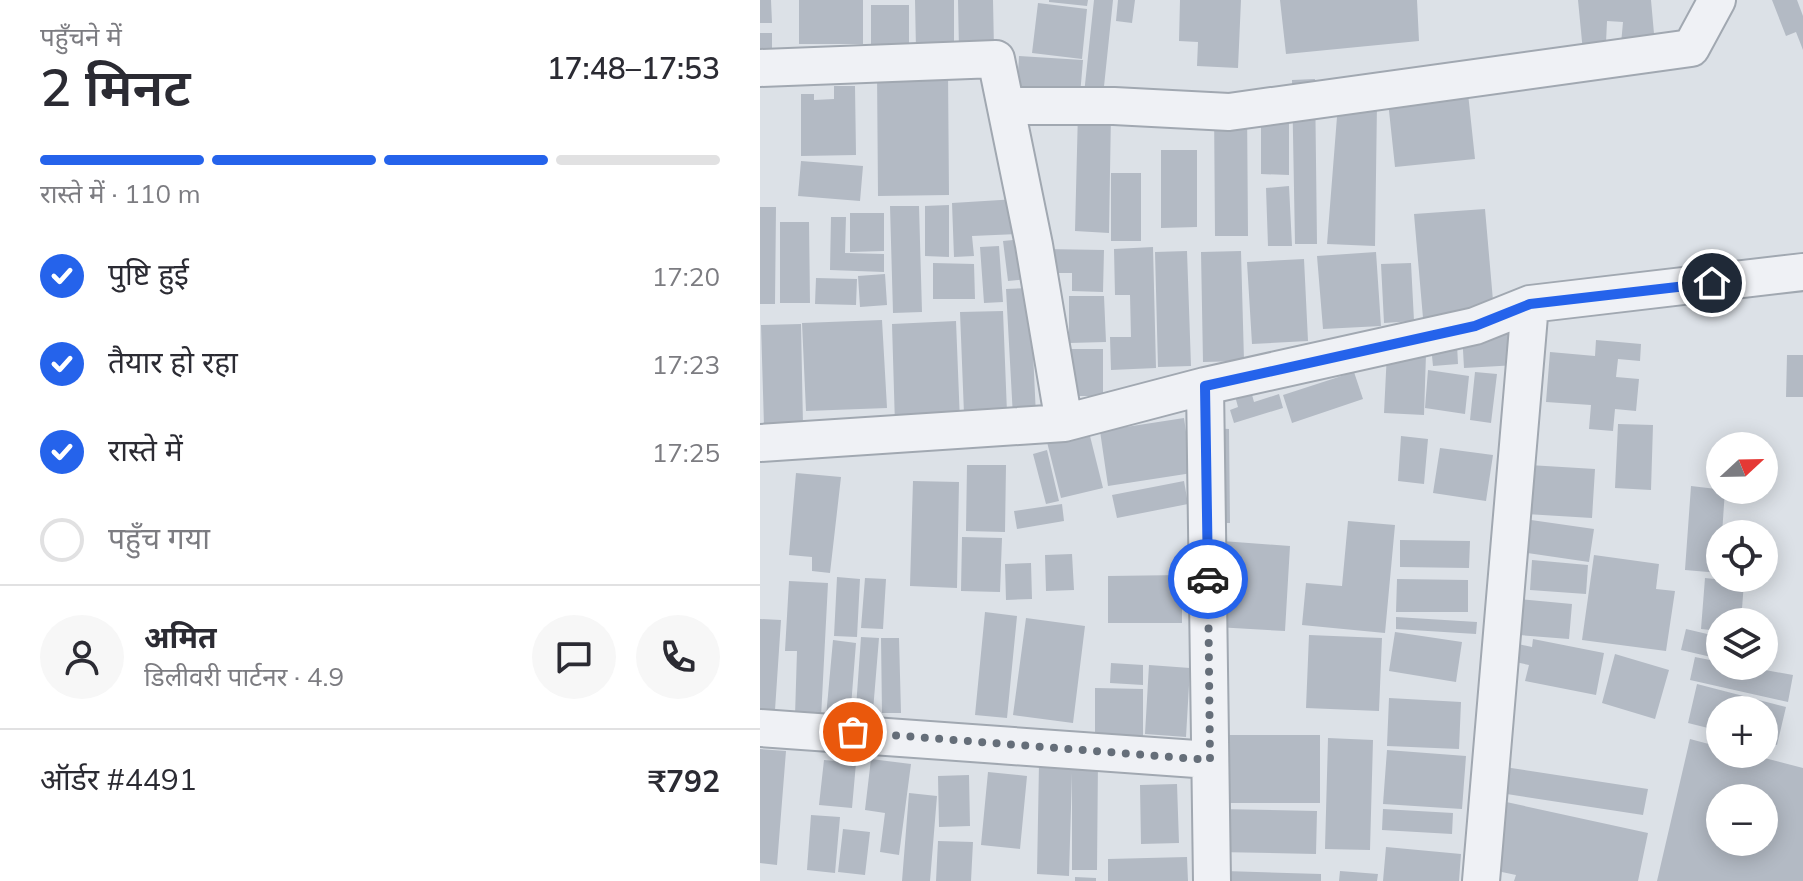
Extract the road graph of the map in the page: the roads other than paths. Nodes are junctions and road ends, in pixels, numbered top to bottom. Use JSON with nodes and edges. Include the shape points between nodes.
{"nodes":[{"id":1,"x":1717,"y":0,"type":"edge"},
{"id":2,"x":760,"y":68,"type":"edge"},
{"id":3,"x":1006,"y":106,"type":"junction"},
{"id":4,"x":1803,"y":272,"type":"edge"},
{"id":5,"x":1530,"y":304,"type":"junction"},
{"id":6,"x":1205,"y":386,"type":"junction"},
{"id":7,"x":1064,"y":423,"type":"junction"},
{"id":8,"x":760,"y":443,"type":"edge"},
{"id":9,"x":760,"y":728,"type":"edge"},
{"id":10,"x":1210,"y":760,"type":"junction"},
{"id":11,"x":1212,"y":881,"type":"edge"},
{"id":12,"x":1481,"y":881,"type":"edge"}],
"edges":[{"from":1,"to":3,"type":"street","via":[[1691,48],[1229,112]]},
{"from":2,"to":3,"type":"street","via":[[996,59]]},
{"from":3,"to":7,"type":"street"},
{"from":4,"to":5,"type":"street"},
{"from":5,"to":6,"type":"street","via":[[1475,326]]},
{"from":5,"to":12,"type":"street"},
{"from":6,"to":7,"type":"street"},
{"from":6,"to":10,"type":"street"},
{"from":7,"to":8,"type":"street"},
{"from":9,"to":10,"type":"street"},
{"from":10,"to":11,"type":"street"}]}
